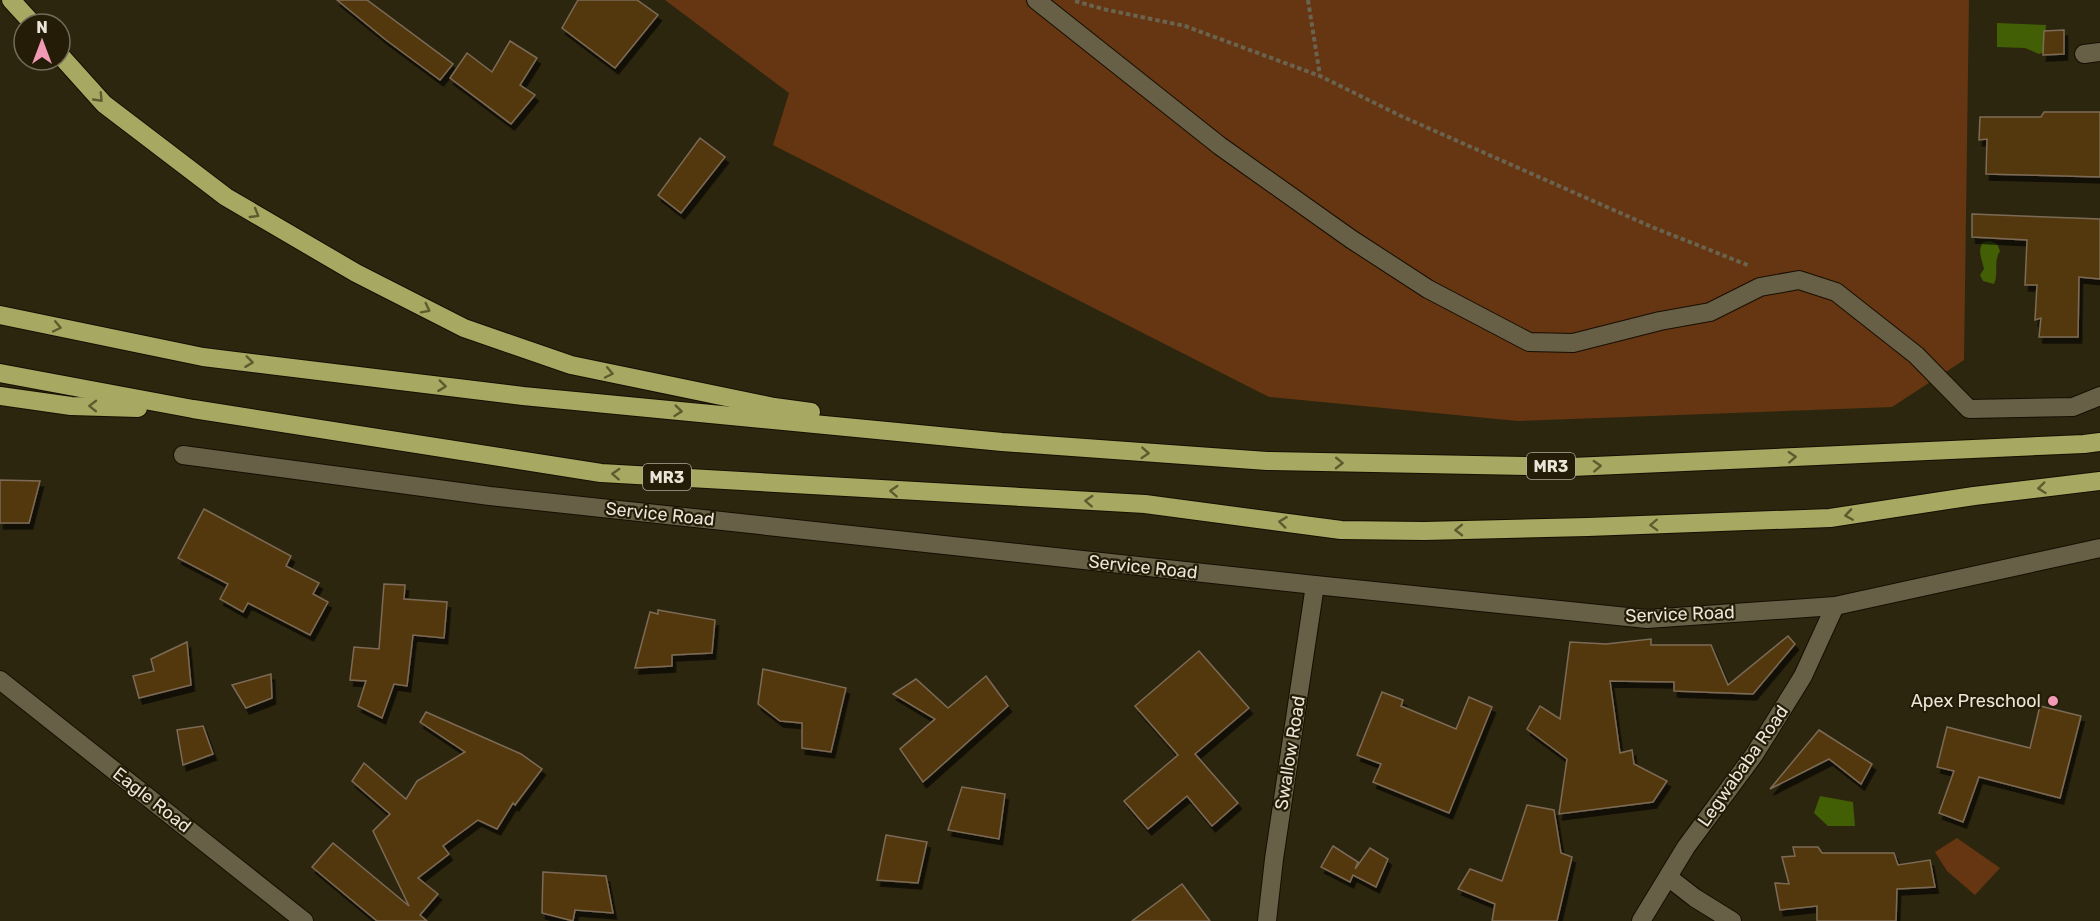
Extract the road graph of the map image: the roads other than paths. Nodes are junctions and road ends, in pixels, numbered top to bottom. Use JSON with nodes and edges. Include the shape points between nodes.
{"nodes":[{"id":1,"x":11,"y":0,"type":"edge"},
{"id":2,"x":1036,"y":0,"type":"edge"},
{"id":3,"x":22,"y":12,"type":"edge"},
{"id":4,"x":72,"y":68,"type":"edge"},
{"id":5,"x":0,"y":315,"type":"edge"},
{"id":6,"x":0,"y":373,"type":"edge"},
{"id":7,"x":0,"y":396,"type":"edge"},
{"id":8,"x":2100,"y":396,"type":"edge"},
{"id":9,"x":194,"y":409,"type":"junction"},
{"id":10,"x":1002,"y":442,"type":"junction"},
{"id":11,"x":2100,"y":442,"type":"edge"},
{"id":12,"x":183,"y":455,"type":"dead end"},
{"id":13,"x":2100,"y":481,"type":"edge"},
{"id":14,"x":2100,"y":548,"type":"edge"},
{"id":15,"x":1315,"y":585,"type":"junction"},
{"id":16,"x":1835,"y":606,"type":"junction"},
{"id":17,"x":0,"y":680,"type":"edge"},
{"id":18,"x":1668,"y":877,"type":"junction"},
{"id":19,"x":304,"y":921,"type":"edge"},
{"id":20,"x":1267,"y":921,"type":"edge"},
{"id":21,"x":1641,"y":921,"type":"edge"},
{"id":22,"x":1732,"y":921,"type":"edge"}],
"edges":[{"from":1,"to":3,"type":"highway"},
{"from":2,"to":8,"type":"street","via":[[1220,147],[1351,239],[1428,289],[1529,342],[1573,343],[1710,312],[1760,287],[1799,280],[1836,292],[1916,355],[1969,409],[2073,407]]},
{"from":4,"to":10,"type":"highway","one_way":true,"via":[[104,104],[226,197],[356,273],[464,328],[571,365],[774,407]]},
{"from":5,"to":10,"type":"highway","number":"MR3","one_way":true,"via":[[203,357],[523,396]]},
{"from":6,"to":9,"type":"highway","number":"MR3"},
{"from":9,"to":7,"type":"highway","one_way":true,"via":[[71,406]]},
{"from":13,"to":9,"type":"highway","number":"MR3","one_way":true,"via":[[1830,518],[1565,528],[1341,530],[1145,504],[602,473]]},
{"from":10,"to":11,"type":"highway","number":"MR3","one_way":true,"via":[[1267,461],[1572,467]]},
{"from":12,"to":15,"type":"street","name":"Service Road","via":[[490,496]]},
{"from":14,"to":16,"type":"street","name":"Service Road"},
{"from":15,"to":16,"type":"street","name":"Service Road","via":[[1647,619]]},
{"from":15,"to":20,"type":"street","name":"Swallow Road"},
{"from":16,"to":18,"type":"street","name":"Legwababa Road","via":[[1795,689]]},
{"from":17,"to":19,"type":"street","name":"Eagle Road"},
{"from":18,"to":21,"type":"street","name":"Legwababa Road"},
{"from":18,"to":22,"type":"street"}]}
